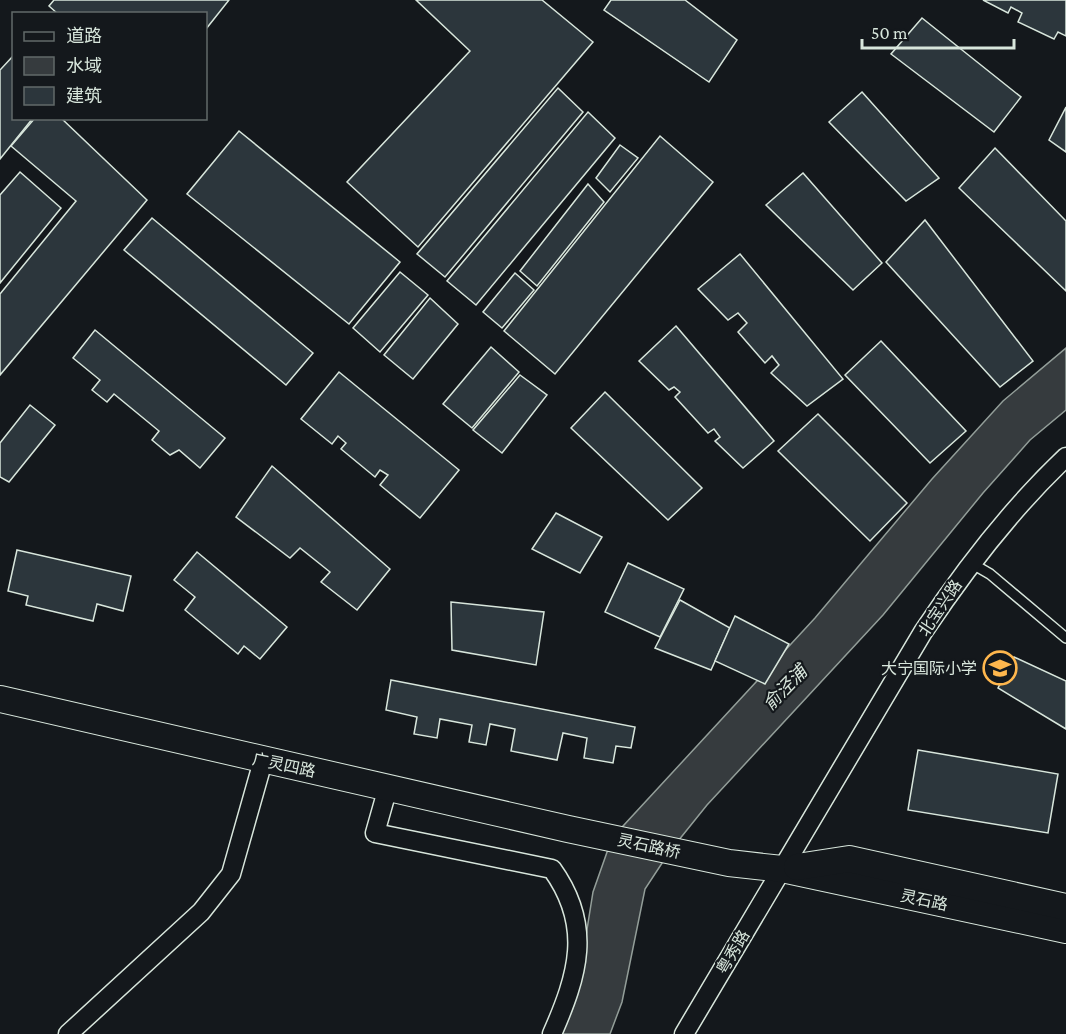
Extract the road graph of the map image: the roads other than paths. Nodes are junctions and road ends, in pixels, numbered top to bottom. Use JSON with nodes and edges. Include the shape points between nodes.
{"nodes":[{"id":1,"x":1066,"y":457,"type":"edge"},
{"id":2,"x":971,"y":563,"type":"junction"},
{"id":3,"x":1066,"y":638,"type":"edge"},
{"id":4,"x":0,"y":699,"type":"edge"},
{"id":5,"x":263,"y":761,"type":"junction"},
{"id":6,"x":388,"y":787,"type":"junction"},
{"id":7,"x":568,"y":829,"type":"joint"},
{"id":8,"x":729,"y":863,"type":"joint"},
{"id":9,"x":782,"y":869,"type":"junction"},
{"id":10,"x":1066,"y":907,"type":"edge"},
{"id":11,"x":1066,"y":930,"type":"edge"},
{"id":12,"x":68,"y":1034,"type":"edge"},
{"id":13,"x":552,"y":1034,"type":"edge"},
{"id":14,"x":684,"y":1034,"type":"edge"}],
"edges":[{"from":1,"to":2,"type":"street","name":"北宝兴路"},
{"from":2,"to":3,"type":"lane","via":[[990,574]]},
{"from":2,"to":9,"type":"street","name":"北宝兴路","via":[[923,632]]},
{"from":4,"to":5,"type":"main road","name":"广灵四路"},
{"from":5,"to":6,"type":"main road","name":"广灵四路"},
{"from":5,"to":12,"type":"street","via":[[231,874],[201,912]]},
{"from":6,"to":7,"type":"main road","name":"广灵四路"},
{"from":6,"to":13,"type":"street","via":[[375,833],[552,869],[567,889],[579,932],[570,993]]},
{"from":7,"to":8,"type":"main road","name":"灵石路桥"},
{"from":8,"to":9,"type":"main road","name":"灵石路"},
{"from":9,"to":10,"type":"main road","name":"灵石路","via":[[849,859]]},
{"from":9,"to":11,"type":"main road","name":"灵石路"},
{"from":9,"to":14,"type":"street","name":"粤秀路"}]}
